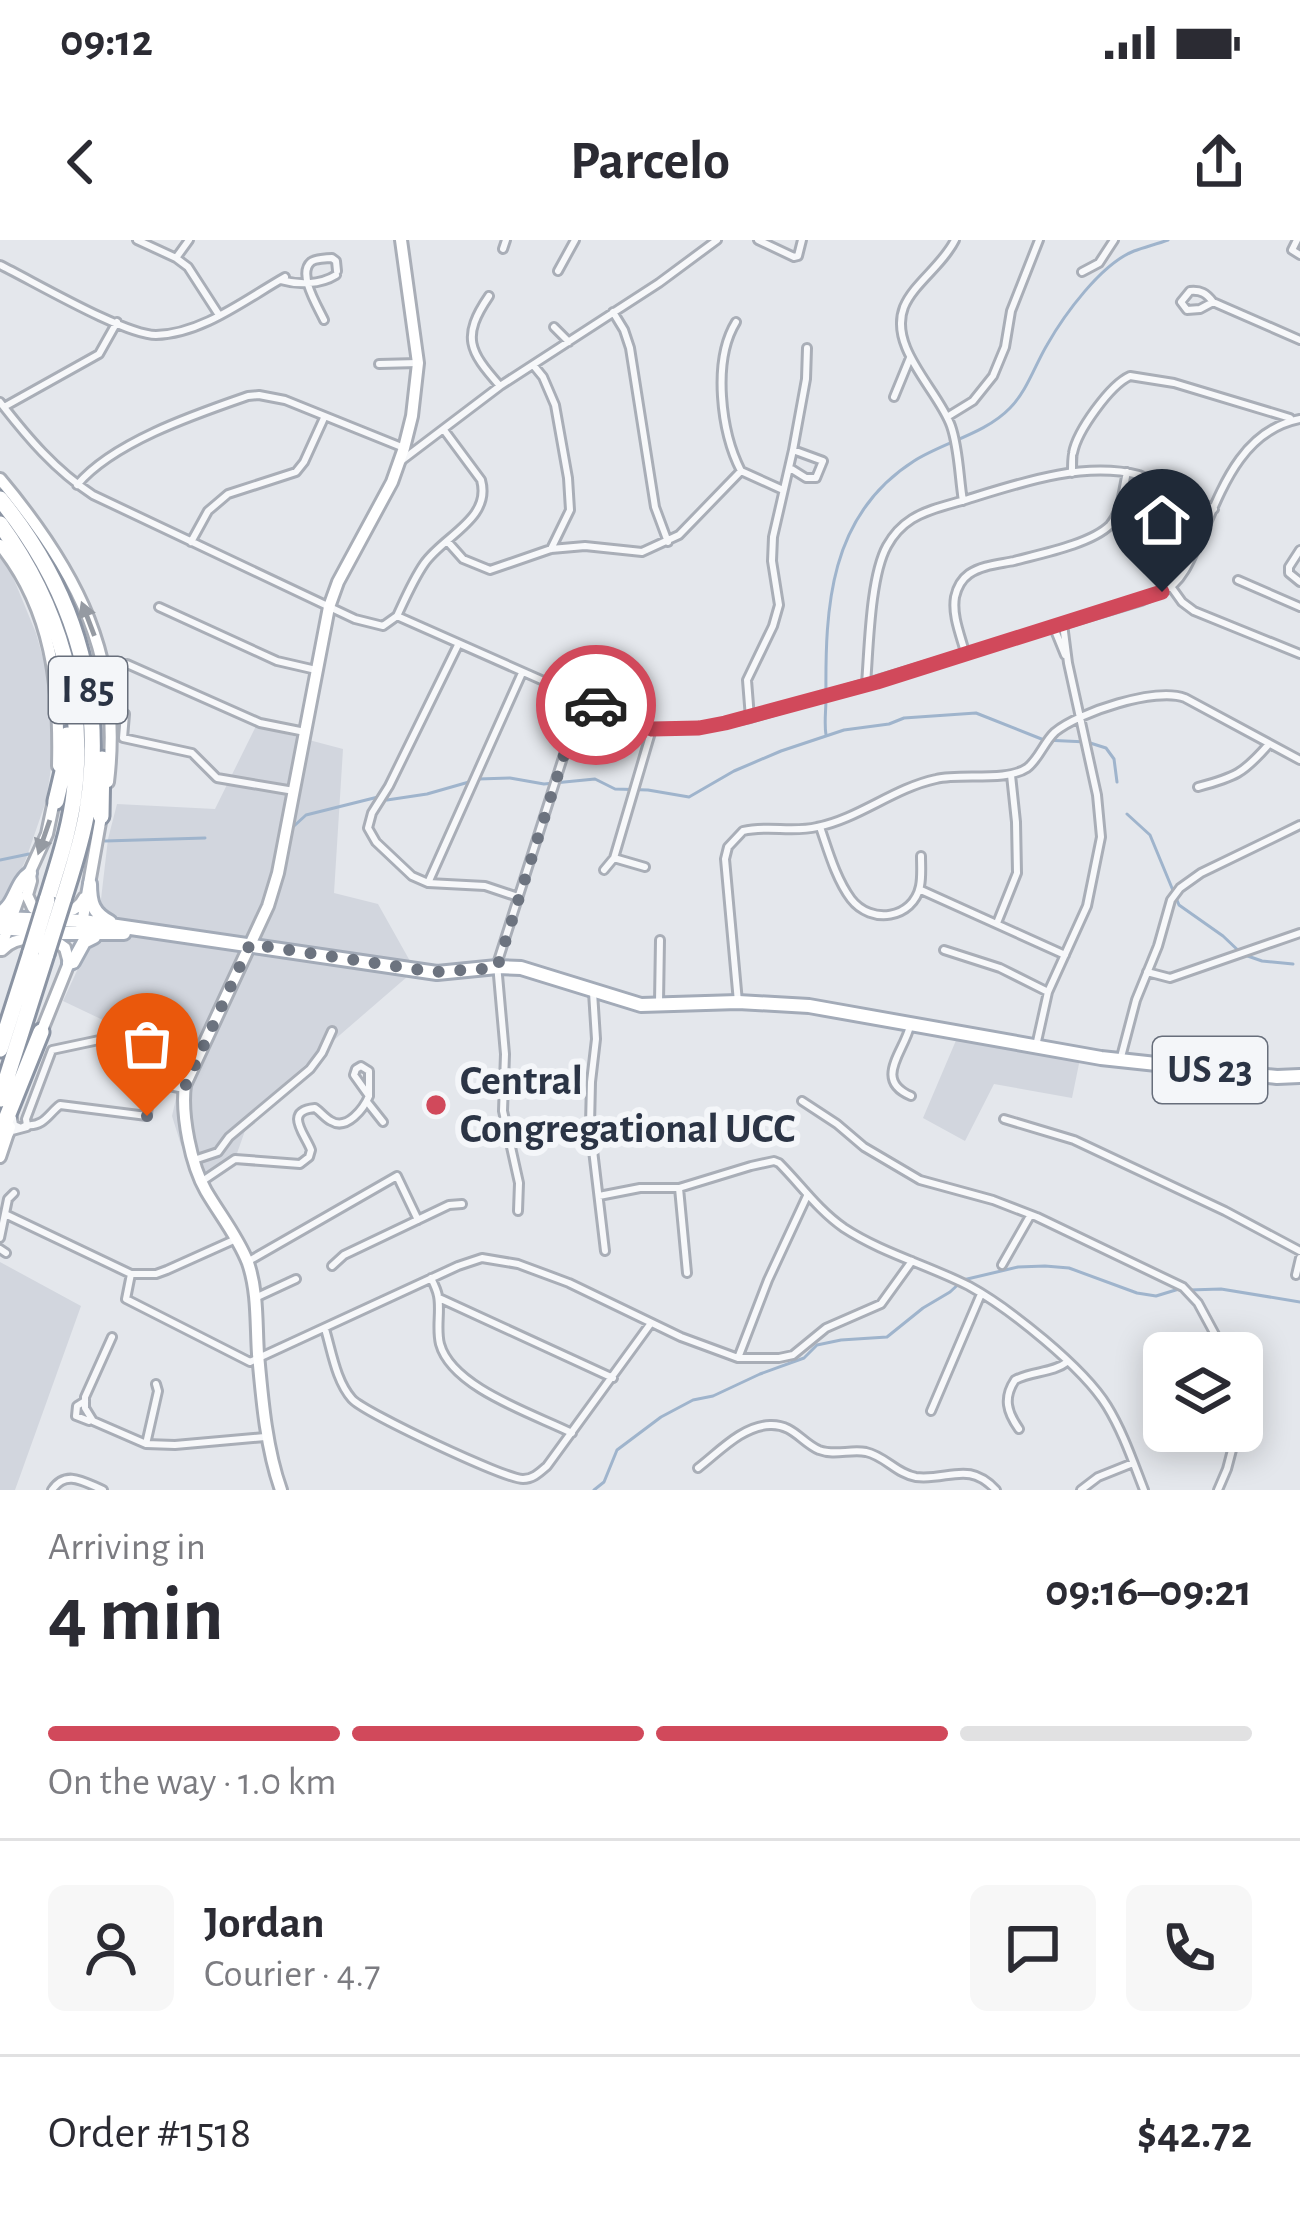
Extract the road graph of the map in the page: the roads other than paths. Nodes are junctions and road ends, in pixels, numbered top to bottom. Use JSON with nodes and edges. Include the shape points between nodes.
{"nodes":[{"id":1,"x":136,"y":240,"type":"edge"},
{"id":2,"x":189,"y":240,"type":"edge"},
{"id":3,"x":400,"y":240,"type":"edge"},
{"id":4,"x":574,"y":240,"type":"edge"},
{"id":5,"x":717,"y":240,"type":"edge"},
{"id":6,"x":758,"y":240,"type":"edge"},
{"id":7,"x":802,"y":240,"type":"edge"},
{"id":8,"x":955,"y":240,"type":"edge"},
{"id":9,"x":1039,"y":240,"type":"edge"},
{"id":10,"x":1114,"y":240,"type":"edge"},
{"id":11,"x":1297,"y":240,"type":"edge"},
{"id":12,"x":1300,"y":255,"type":"edge"},
{"id":13,"x":176,"y":259,"type":"junction"},
{"id":14,"x":0,"y":265,"type":"edge"},
{"id":15,"x":558,"y":271,"type":"dead end"},
{"id":16,"x":1082,"y":272,"type":"dead end"},
{"id":17,"x":307,"y":281,"type":"junction"},
{"id":18,"x":489,"y":296,"type":"dead end"},
{"id":19,"x":1213,"y":302,"type":"junction"},
{"id":20,"x":613,"y":312,"type":"junction"},
{"id":21,"x":219,"y":315,"type":"junction"},
{"id":22,"x":324,"y":320,"type":"dead end"},
{"id":23,"x":117,"y":322,"type":"junction"},
{"id":24,"x":736,"y":322,"type":"dead end"},
{"id":25,"x":554,"y":327,"type":"dead end"},
{"id":26,"x":1300,"y":340,"type":"edge"},
{"id":27,"x":569,"y":342,"type":"junction"},
{"id":28,"x":807,"y":348,"type":"dead end"},
{"id":29,"x":910,"y":358,"type":"junction"},
{"id":30,"x":418,"y":363,"type":"junction"},
{"id":31,"x":379,"y":364,"type":"dead end"},
{"id":32,"x":533,"y":365,"type":"junction"},
{"id":33,"x":500,"y":386,"type":"junction"},
{"id":34,"x":894,"y":397,"type":"dead end"},
{"id":35,"x":2,"y":405,"type":"edge"},
{"id":36,"x":324,"y":417,"type":"junction"},
{"id":37,"x":947,"y":417,"type":"junction"},
{"id":38,"x":1297,"y":419,"type":"edge"},
{"id":39,"x":444,"y":430,"type":"junction"},
{"id":40,"x":404,"y":448,"type":"junction"},
{"id":41,"x":793,"y":449,"type":"junction"},
{"id":42,"x":400,"y":463,"type":"junction"},
{"id":43,"x":790,"y":467,"type":"junction"},
{"id":44,"x":741,"y":471,"type":"junction"},
{"id":45,"x":1127,"y":472,"type":"junction"},
{"id":46,"x":1072,"y":473,"type":"junction"},
{"id":47,"x":0,"y":478,"type":"edge"},
{"id":48,"x":77,"y":485,"type":"junction"},
{"id":49,"x":783,"y":490,"type":"junction"},
{"id":50,"x":0,"y":499,"type":"edge"},
{"id":51,"x":963,"y":501,"type":"junction"},
{"id":52,"x":1214,"y":508,"type":"junction"},
{"id":53,"x":0,"y":524,"type":"edge"},
{"id":54,"x":447,"y":541,"type":"junction"},
{"id":55,"x":191,"y":542,"type":"junction"},
{"id":56,"x":668,"y":542,"type":"junction"},
{"id":57,"x":0,"y":545,"type":"edge"},
{"id":58,"x":551,"y":549,"type":"junction"},
{"id":59,"x":1300,"y":550,"type":"edge"},
{"id":60,"x":1238,"y":580,"type":"dead end"},
{"id":61,"x":1300,"y":582,"type":"edge"},
{"id":62,"x":1171,"y":587,"type":"junction"},
{"id":63,"x":159,"y":607,"type":"dead end"},
{"id":64,"x":329,"y":607,"type":"junction"},
{"id":65,"x":1300,"y":607,"type":"edge"},
{"id":66,"x":397,"y":616,"type":"junction"},
{"id":67,"x":1058,"y":625,"type":"junction"},
{"id":68,"x":458,"y":645,"type":"junction"},
{"id":69,"x":81,"y":647,"type":"junction"},
{"id":70,"x":966,"y":653,"type":"junction"},
{"id":71,"x":1300,"y":654,"type":"edge"},
{"id":72,"x":127,"y":664,"type":"dead end"},
{"id":73,"x":316,"y":670,"type":"junction"},
{"id":74,"x":69,"y":672,"type":"junction"},
{"id":75,"x":522,"y":673,"type":"junction"},
{"id":76,"x":866,"y":685,"type":"junction"},
{"id":77,"x":582,"y":698,"type":"junction"},
{"id":78,"x":125,"y":714,"type":"dead end"},
{"id":79,"x":750,"y":718,"type":"junction"},
{"id":80,"x":1080,"y":719,"type":"junction"},
{"id":81,"x":652,"y":729,"type":"junction"},
{"id":82,"x":305,"y":732,"type":"junction"},
{"id":83,"x":1270,"y":743,"type":"junction"},
{"id":84,"x":1300,"y":760,"type":"edge"},
{"id":85,"x":1011,"y":773,"type":"junction"},
{"id":86,"x":1198,"y":788,"type":"dead end"},
{"id":87,"x":295,"y":791,"type":"junction"},
{"id":88,"x":56,"y":801,"type":"junction"},
{"id":89,"x":101,"y":816,"type":"junction"},
{"id":90,"x":1300,"y":825,"type":"edge"},
{"id":91,"x":820,"y":827,"type":"junction"},
{"id":92,"x":921,"y":856,"type":"dead end"},
{"id":93,"x":614,"y":858,"type":"junction"},
{"id":94,"x":645,"y":867,"type":"dead end"},
{"id":95,"x":604,"y":870,"type":"dead end"},
{"id":96,"x":30,"y":872,"type":"junction"},
{"id":97,"x":428,"y":883,"type":"junction"},
{"id":98,"x":90,"y":884,"type":"junction"},
{"id":99,"x":920,"y":889,"type":"junction"},
{"id":100,"x":518,"y":897,"type":"junction"},
{"id":101,"x":55,"y":900,"type":"junction"},
{"id":102,"x":3,"y":921,"type":"edge"},
{"id":103,"x":997,"y":923,"type":"junction"},
{"id":104,"x":116,"y":926,"type":"junction"},
{"id":105,"x":81,"y":927,"type":"junction"},
{"id":106,"x":139,"y":931,"type":"junction"},
{"id":107,"x":1300,"y":933,"type":"edge"},
{"id":108,"x":101,"y":934,"type":"junction"},
{"id":109,"x":660,"y":940,"type":"dead end"},
{"id":110,"x":250,"y":944,"type":"junction"},
{"id":111,"x":944,"y":950,"type":"dead end"},
{"id":112,"x":0,"y":951,"type":"edge"},
{"id":113,"x":39,"y":953,"type":"junction"},
{"id":114,"x":1065,"y":955,"type":"junction"},
{"id":115,"x":69,"y":963,"type":"junction"},
{"id":116,"x":497,"y":968,"type":"junction"},
{"id":117,"x":1148,"y":972,"type":"junction"},
{"id":118,"x":593,"y":990,"type":"junction"},
{"id":119,"x":1048,"y":992,"type":"junction"},
{"id":120,"x":738,"y":1002,"type":"junction"},
{"id":121,"x":658,"y":1006,"type":"junction"},
{"id":122,"x":911,"y":1023,"type":"junction"},
{"id":123,"x":332,"y":1031,"type":"dead end"},
{"id":124,"x":41,"y":1032,"type":"joint"},
{"id":125,"x":1036,"y":1046,"type":"junction"},
{"id":126,"x":0,"y":1049,"type":"edge"},
{"id":127,"x":1120,"y":1060,"type":"junction"},
{"id":128,"x":1300,"y":1076,"type":"edge"},
{"id":129,"x":164,"y":1082,"type":"junction"},
{"id":130,"x":185,"y":1086,"type":"junction"},
{"id":131,"x":911,"y":1096,"type":"dead end"},
{"id":132,"x":0,"y":1100,"type":"edge"},
{"id":133,"x":802,"y":1101,"type":"dead end"},
{"id":134,"x":1004,"y":1119,"type":"dead end"},
{"id":135,"x":382,"y":1122,"type":"dead end"},
{"id":136,"x":14,"y":1128,"type":"edge"},
{"id":137,"x":0,"y":1156,"type":"edge"},
{"id":138,"x":194,"y":1160,"type":"junction"},
{"id":139,"x":203,"y":1185,"type":"junction"},
{"id":140,"x":680,"y":1188,"type":"junction"},
{"id":141,"x":14,"y":1193,"type":"dead end"},
{"id":142,"x":599,"y":1196,"type":"junction"},
{"id":143,"x":807,"y":1196,"type":"junction"},
{"id":144,"x":462,"y":1204,"type":"dead end"},
{"id":145,"x":518,"y":1211,"type":"dead end"},
{"id":146,"x":5,"y":1214,"type":"junction"},
{"id":147,"x":1030,"y":1215,"type":"junction"},
{"id":148,"x":418,"y":1220,"type":"junction"},
{"id":149,"x":0,"y":1238,"type":"edge"},
{"id":150,"x":236,"y":1239,"type":"junction"},
{"id":151,"x":605,"y":1251,"type":"dead end"},
{"id":152,"x":1300,"y":1255,"type":"edge"},
{"id":153,"x":912,"y":1261,"type":"junction"},
{"id":154,"x":248,"y":1262,"type":"junction"},
{"id":155,"x":1003,"y":1265,"type":"dead end"},
{"id":156,"x":332,"y":1266,"type":"dead end"},
{"id":157,"x":688,"y":1273,"type":"dead end"},
{"id":158,"x":131,"y":1274,"type":"junction"},
{"id":159,"x":1296,"y":1275,"type":"dead end"},
{"id":160,"x":431,"y":1277,"type":"junction"},
{"id":161,"x":296,"y":1279,"type":"dead end"},
{"id":162,"x":981,"y":1294,"type":"junction"},
{"id":163,"x":255,"y":1298,"type":"junction"},
{"id":164,"x":439,"y":1298,"type":"junction"},
{"id":165,"x":651,"y":1322,"type":"junction"},
{"id":166,"x":324,"y":1328,"type":"junction"},
{"id":167,"x":1214,"y":1332,"type":"edge"},
{"id":168,"x":112,"y":1337,"type":"dead end"},
{"id":169,"x":738,"y":1358,"type":"junction"},
{"id":170,"x":259,"y":1360,"type":"junction"},
{"id":171,"x":1067,"y":1361,"type":"junction"},
{"id":172,"x":613,"y":1378,"type":"junction"},
{"id":173,"x":156,"y":1384,"type":"dead end"},
{"id":174,"x":931,"y":1411,"type":"dead end"},
{"id":175,"x":1019,"y":1429,"type":"dead end"},
{"id":176,"x":572,"y":1432,"type":"junction"},
{"id":177,"x":269,"y":1436,"type":"junction"},
{"id":178,"x":146,"y":1444,"type":"junction"},
{"id":179,"x":1231,"y":1452,"type":"edge"},
{"id":180,"x":1133,"y":1463,"type":"junction"},
{"id":181,"x":698,"y":1468,"type":"dead end"},
{"id":182,"x":529,"y":1479,"type":"junction"},
{"id":183,"x":52,"y":1490,"type":"edge"},
{"id":184,"x":103,"y":1490,"type":"edge"},
{"id":185,"x":281,"y":1490,"type":"edge"},
{"id":186,"x":534,"y":1490,"type":"edge"},
{"id":187,"x":996,"y":1490,"type":"edge"},
{"id":188,"x":1081,"y":1490,"type":"edge"},
{"id":189,"x":1144,"y":1490,"type":"edge"},
{"id":190,"x":1218,"y":1490,"type":"edge"}],
"edges":[{"from":1,"to":13,"type":"street"},
{"from":2,"to":13,"type":"street"},
{"from":3,"to":30,"type":"main road"},
{"from":4,"to":15,"type":"street"},
{"from":5,"to":20,"type":"street"},
{"from":6,"to":7,"type":"street","via":[[794,257]]},
{"from":8,"to":29,"type":"street","via":[[905,304]]},
{"from":9,"to":37,"type":"street","via":[[994,376]]},
{"from":10,"to":16,"type":"street"},
{"from":11,"to":12,"type":"street","via":[[1292,250]]},
{"from":13,"to":21,"type":"street"},
{"from":14,"to":23,"type":"street"},
{"from":17,"to":17,"type":"street","via":[[336,273],[336,261],[313,260]]},
{"from":17,"to":21,"type":"street","via":[[283,278]]},
{"from":17,"to":22,"type":"street"},
{"from":18,"to":33,"type":"street","via":[[471,341]]},
{"from":19,"to":19,"type":"street","via":[[1198,290],[1181,302],[1187,310]]},
{"from":19,"to":26,"type":"street"},
{"from":20,"to":27,"type":"street"},
{"from":20,"to":56,"type":"street","via":[[630,348],[655,507]]},
{"from":21,"to":23,"type":"street","via":[[161,335]]},
{"from":23,"to":35,"type":"street","via":[[99,354]]},
{"from":24,"to":44,"type":"street","via":[[722,386],[727,440]]},
{"from":25,"to":27,"type":"street"},
{"from":27,"to":32,"type":"street"},
{"from":28,"to":41,"type":"street"},
{"from":29,"to":34,"type":"street"},
{"from":29,"to":37,"type":"street"},
{"from":30,"to":31,"type":"street"},
{"from":30,"to":40,"type":"main road"},
{"from":32,"to":33,"type":"street"},
{"from":32,"to":58,"type":"street","via":[[555,405],[568,478],[570,510]]},
{"from":33,"to":39,"type":"street"},
{"from":35,"to":48,"type":"street"},
{"from":36,"to":40,"type":"street"},
{"from":36,"to":48,"type":"street","via":[[248,396],[153,434]]},
{"from":36,"to":55,"type":"street","via":[[296,472],[228,494]]},
{"from":37,"to":51,"type":"street"},
{"from":38,"to":46,"type":"street","via":[[1127,377],[1082,433]]},
{"from":38,"to":52,"type":"street","via":[[1243,454]]},
{"from":39,"to":42,"type":"street"},
{"from":39,"to":54,"type":"street","via":[[484,487],[481,506]]},
{"from":40,"to":42,"type":"main road"},
{"from":41,"to":43,"type":"street"},
{"from":41,"to":43,"type":"street","via":[[823,461],[817,478]]},
{"from":42,"to":64,"type":"main road"},
{"from":43,"to":49,"type":"street"},
{"from":44,"to":49,"type":"street"},
{"from":44,"to":56,"type":"street"},
{"from":45,"to":46,"type":"street"},
{"from":45,"to":52,"type":"street"},
{"from":45,"to":70,"type":"street","via":[[1105,529],[967,574],[955,598]]},
{"from":46,"to":51,"type":"street"},
{"from":89,"to":47,"type":"main road","one_way":true,"via":[[111,741],[97,640],[62,561]]},
{"from":48,"to":55,"type":"street"},
{"from":49,"to":79,"type":"street","via":[[772,561],[779,605],[747,680]]},
{"from":50,"to":69,"type":"highway","number":"I 85","via":[[47,566]]},
{"from":51,"to":76,"type":"street","via":[[916,516],[890,541],[878,573]]},
{"from":52,"to":62,"type":"street"},
{"from":53,"to":74,"type":"highway","number":"I 85","via":[[41,591]]},
{"from":54,"to":58,"type":"street","via":[[490,570]]},
{"from":54,"to":66,"type":"street"},
{"from":55,"to":64,"type":"street"},
{"from":56,"to":58,"type":"street","via":[[642,552]]},
{"from":57,"to":88,"type":"main road","via":[[28,589],[53,662]]},
{"from":59,"to":61,"type":"street","via":[[1289,573]]},
{"from":60,"to":65,"type":"street"},
{"from":62,"to":67,"type":"street"},
{"from":62,"to":71,"type":"street","via":[[1194,611]]},
{"from":63,"to":73,"type":"street","via":[[277,661]]},
{"from":64,"to":66,"type":"street","via":[[375,626]]},
{"from":64,"to":73,"type":"main road"},
{"from":66,"to":68,"type":"street"},
{"from":67,"to":70,"type":"street"},
{"from":67,"to":80,"type":"street"},
{"from":68,"to":75,"type":"street"},
{"from":68,"to":97,"type":"street","via":[[369,820],[370,836]]},
{"from":69,"to":89,"type":"highway","via":[[97,704]]},
{"from":69,"to":101,"type":"highway","number":"I 85","via":[[90,712],[88,809]]},
{"from":70,"to":76,"type":"street"},
{"from":72,"to":82,"type":"street","via":[[260,723]]},
{"from":73,"to":82,"type":"main road"},
{"from":74,"to":88,"type":"highway"},
{"from":74,"to":101,"type":"highway","number":"I 85","via":[[74,800]]},
{"from":75,"to":77,"type":"street"},
{"from":75,"to":97,"type":"street"},
{"from":76,"to":79,"type":"street"},
{"from":77,"to":81,"type":"street"},
{"from":77,"to":100,"type":"street"},
{"from":78,"to":87,"type":"street","via":[[123,737],[192,753],[217,778]]},
{"from":79,"to":81,"type":"street"},
{"from":80,"to":83,"type":"street","via":[[1151,694],[1176,694]]},
{"from":80,"to":85,"type":"street"},
{"from":80,"to":114,"type":"street","via":[[1101,837],[1087,906]]},
{"from":81,"to":93,"type":"street"},
{"from":82,"to":87,"type":"main road"},
{"from":83,"to":84,"type":"street"},
{"from":83,"to":86,"type":"street","via":[[1237,776]]},
{"from":85,"to":91,"type":"street","via":[[935,779]]},
{"from":85,"to":103,"type":"street","via":[[1017,873]]},
{"from":87,"to":110,"type":"main road","via":[[278,873]]},
{"from":88,"to":96,"type":"main road","one_way":true},
{"from":89,"to":98,"type":"main road"},
{"from":90,"to":117,"type":"street","via":[[1186,881],[1171,900]]},
{"from":91,"to":99,"type":"street","via":[[859,908],[896,914]]},
{"from":91,"to":120,"type":"street","via":[[743,830],[728,847]]},
{"from":92,"to":99,"type":"street"},
{"from":93,"to":94,"type":"street"},
{"from":93,"to":95,"type":"street"},
{"from":96,"to":98,"type":"main road","via":[[27,900],[36,910],[76,910]]},
{"from":96,"to":102,"type":"main road"},
{"from":97,"to":100,"type":"street"},
{"from":98,"to":104,"type":"main road","via":[[93,908]]},
{"from":98,"to":105,"type":"main road"},
{"from":99,"to":103,"type":"street"},
{"from":100,"to":116,"type":"street"},
{"from":101,"to":113,"type":"highway","number":"I 85","bridge":true},
{"from":102,"to":105,"type":"main road","number":"US 23"},
{"from":102,"to":112,"type":"main road"},
{"from":103,"to":114,"type":"street"},
{"from":104,"to":105,"type":"main road","number":"US 23"},
{"from":104,"to":106,"type":"main road","number":"US 23"},
{"from":105,"to":108,"type":"main road","number":"US 23"},
{"from":105,"to":115,"type":"main road"},
{"from":106,"to":108,"type":"main road","number":"US 23"},
{"from":106,"to":110,"type":"main road","number":"US 23"},
{"from":107,"to":117,"type":"street","via":[[1170,978]]},
{"from":108,"to":115,"type":"main road"},
{"from":109,"to":121,"type":"street"},
{"from":110,"to":116,"type":"main road","number":"US 23","via":[[434,972]]},
{"from":110,"to":130,"type":"main road"},
{"from":111,"to":119,"type":"street"},
{"from":112,"to":115,"type":"main road","via":[[15,939],[53,940]]},
{"from":113,"to":126,"type":"highway","number":"I 85"},
{"from":113,"to":132,"type":"highway","number":"I 85"},
{"from":114,"to":119,"type":"street"},
{"from":115,"to":124,"type":"main road"},
{"from":116,"to":118,"type":"main road","number":"US 23"},
{"from":116,"to":145,"type":"street","via":[[503,1111]]},
{"from":117,"to":127,"type":"street"},
{"from":118,"to":121,"type":"main road","number":"US 23"},
{"from":118,"to":142,"type":"street","via":[[590,1098]]},
{"from":119,"to":125,"type":"street"},
{"from":120,"to":121,"type":"main road","number":"US 23"},
{"from":120,"to":122,"type":"main road","number":"US 23"},
{"from":122,"to":125,"type":"main road","number":"US 23"},
{"from":122,"to":131,"type":"street","via":[[892,1075]]},
{"from":123,"to":138,"type":"street","via":[[310,1069],[218,1152]]},
{"from":124,"to":136,"type":"highway"},
{"from":125,"to":127,"type":"main road","number":"US 23"},
{"from":127,"to":128,"type":"main road","number":"US 23"},
{"from":129,"to":130,"type":"street"},
{"from":129,"to":136,"type":"street","via":[[147,1116],[60,1105],[45,1120]]},
{"from":129,"to":136,"type":"street","via":[[155,1054],[118,1036],[52,1050],[26,1119]]},
{"from":130,"to":138,"type":"main road"},
{"from":133,"to":147,"type":"street","via":[[920,1180]]},
{"from":134,"to":152,"type":"street","via":[[1074,1140]]},
{"from":135,"to":139,"type":"street","via":[[369,1100],[340,1124],[315,1108],[301,1112],[298,1126],[311,1150],[300,1164],[240,1158]]},
{"from":136,"to":137,"type":"main road"},
{"from":138,"to":139,"type":"main road"},
{"from":139,"to":150,"type":"main road"},
{"from":140,"to":142,"type":"street"},
{"from":140,"to":143,"type":"street","via":[[774,1161]]},
{"from":140,"to":157,"type":"street"},
{"from":141,"to":146,"type":"street"},
{"from":142,"to":151,"type":"street"},
{"from":143,"to":153,"type":"street","via":[[845,1228]]},
{"from":143,"to":169,"type":"street"},
{"from":144,"to":148,"type":"street"},
{"from":146,"to":149,"type":"street"},
{"from":146,"to":158,"type":"street"},
{"from":147,"to":155,"type":"street"},
{"from":147,"to":167,"type":"street","via":[[1183,1287]]},
{"from":148,"to":154,"type":"street","via":[[397,1176]]},
{"from":148,"to":156,"type":"street"},
{"from":150,"to":154,"type":"main road"},
{"from":150,"to":158,"type":"street","via":[[156,1274]]},
{"from":152,"to":159,"type":"street"},
{"from":153,"to":162,"type":"street"},
{"from":153,"to":169,"type":"street","via":[[881,1304],[826,1328],[788,1358]]},
{"from":154,"to":163,"type":"main road"},
{"from":158,"to":170,"type":"street","via":[[126,1299],[233,1355]]},
{"from":160,"to":164,"type":"street"},
{"from":160,"to":165,"type":"street","via":[[482,1258],[518,1264]]},
{"from":160,"to":166,"type":"street"},
{"from":161,"to":163,"type":"street"},
{"from":162,"to":171,"type":"street"},
{"from":162,"to":174,"type":"street"},
{"from":163,"to":170,"type":"main road"},
{"from":164,"to":172,"type":"street"},
{"from":164,"to":176,"type":"street","via":[[441,1346],[455,1369]]},
{"from":165,"to":169,"type":"street"},
{"from":165,"to":172,"type":"street"},
{"from":166,"to":170,"type":"street"},
{"from":166,"to":182,"type":"street","via":[[342,1385],[363,1408]]},
{"from":168,"to":178,"type":"street","via":[[85,1408],[93,1421]]},
{"from":170,"to":177,"type":"main road"},
{"from":171,"to":175,"type":"street","via":[[1016,1380],[1007,1403]]},
{"from":171,"to":180,"type":"street","via":[[1105,1402]]},
{"from":172,"to":176,"type":"street"},
{"from":173,"to":178,"type":"street"},
{"from":176,"to":182,"type":"street"},
{"from":177,"to":178,"type":"street"},
{"from":177,"to":185,"type":"main road"},
{"from":179,"to":190,"type":"street"},
{"from":180,"to":188,"type":"street"},
{"from":180,"to":189,"type":"street"},
{"from":181,"to":187,"type":"street","via":[[751,1429],[781,1425],[830,1454],[869,1452],[915,1477],[968,1474]]},
{"from":182,"to":186,"type":"street"},
{"from":183,"to":184,"type":"street","via":[[69,1477]]}]}
